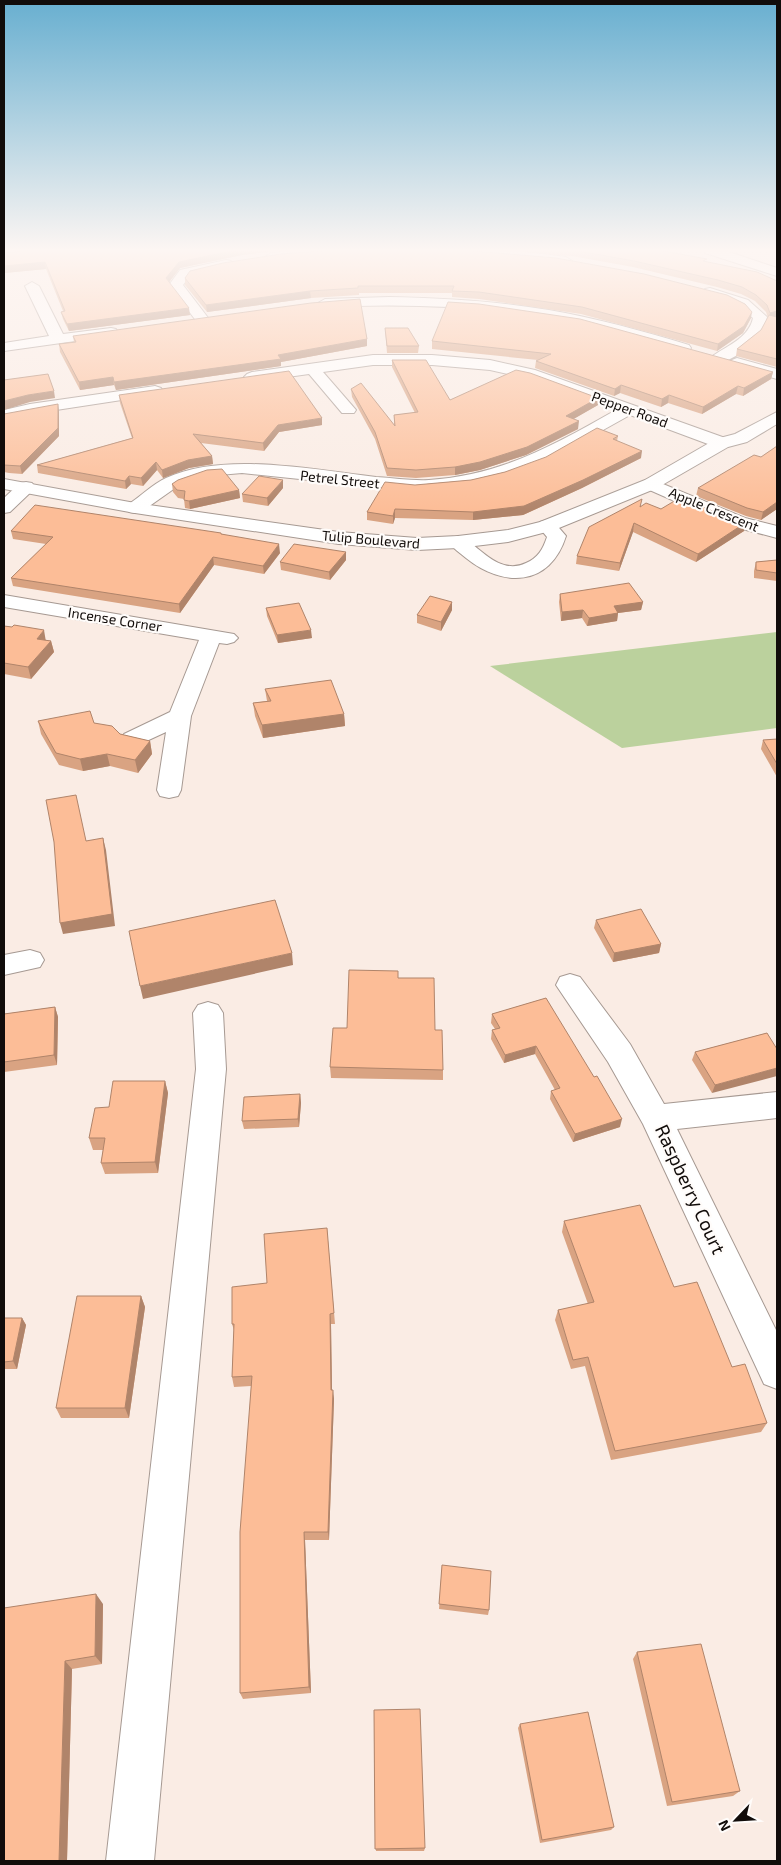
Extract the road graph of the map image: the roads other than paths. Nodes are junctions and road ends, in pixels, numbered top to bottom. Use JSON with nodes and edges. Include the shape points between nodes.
{"nodes":[{"id":1,"x":73,"y":337,"type":"edge"},
{"id":2,"x":643,"y":337,"type":"edge"},
{"id":3,"x":749,"y":337,"type":"edge"},
{"id":4,"x":58,"y":339,"type":"joint"},
{"id":5,"x":4,"y":347,"type":"edge"},
{"id":6,"x":719,"y":358,"type":"junction"},
{"id":7,"x":313,"y":369,"type":"junction"},
{"id":8,"x":777,"y":374,"type":"edge"},
{"id":9,"x":235,"y":380,"type":"edge"},
{"id":10,"x":167,"y":389,"type":"edge"},
{"id":11,"x":629,"y":409,"type":"junction"},
{"id":12,"x":348,"y":410,"type":"dead end"},
{"id":13,"x":774,"y":410,"type":"edge"},
{"id":14,"x":4,"y":415,"type":"edge"},
{"id":15,"x":722,"y":443,"type":"junction"},
{"id":16,"x":4,"y":484,"type":"edge"},
{"id":17,"x":651,"y":484,"type":"junction"},
{"id":18,"x":26,"y":487,"type":"junction"},
{"id":19,"x":4,"y":508,"type":"edge"},
{"id":20,"x":135,"y":508,"type":"junction"},
{"id":21,"x":548,"y":526,"type":"junction"},
{"id":22,"x":777,"y":532,"type":"edge"},
{"id":23,"x":458,"y":542,"type":"junction"},
{"id":24,"x":4,"y":601,"type":"edge"},
{"id":25,"x":180,"y":716,"type":"junction"},
{"id":26,"x":132,"y":738,"type":"edge"},
{"id":27,"x":169,"y":790,"type":"dead end"},
{"id":28,"x":570,"y":985,"type":"dead end"},
{"id":29,"x":208,"y":1014,"type":"dead end"},
{"id":30,"x":777,"y":1105,"type":"edge"},
{"id":31,"x":656,"y":1118,"type":"junction"},
{"id":32,"x":777,"y":1371,"type":"edge"},
{"id":33,"x":130,"y":1861,"type":"edge"}],
"edges":[{"from":1,"to":4,"type":"main road"},
{"from":2,"to":6,"type":"main road"},
{"from":3,"to":6,"type":"main road"},
{"from":4,"to":5,"type":"main road"},
{"from":6,"to":8,"type":"main road"},
{"from":7,"to":9,"type":"main road","name":"Pepper Road"},
{"from":7,"to":11,"type":"main road","name":"Pepper Road","via":[[373,360],[490,364],[535,374]]},
{"from":7,"to":12,"type":"main road"},
{"from":10,"to":14,"type":"main road"},
{"from":11,"to":15,"type":"main road","name":"Pepper Road"},
{"from":11,"to":20,"type":"main road","name":"Petrel Street","via":[[524,466],[484,477],[415,486],[242,468],[206,470],[172,482]]},
{"from":13,"to":15,"type":"main road","name":"Tulip Boulevard","via":[[741,438]]},
{"from":15,"to":17,"type":"main road","name":"Tulip Boulevard"},
{"from":16,"to":18,"type":"main road","name":"Tulip Boulevard"},
{"from":17,"to":21,"type":"main road","name":"Tulip Boulevard"},
{"from":17,"to":22,"type":"main road","name":"Apple Crescent","via":[[738,522]]},
{"from":18,"to":19,"type":"main road"},
{"from":18,"to":20,"type":"main road","name":"Tulip Boulevard"},
{"from":20,"to":23,"type":"main road","name":"Tulip Boulevard","via":[[339,538],[417,544]]},
{"from":21,"to":23,"type":"main road","name":"Tulip Boulevard","via":[[508,536]]},
{"from":21,"to":23,"type":"main road","via":[[557,536],[550,554],[536,566],[520,572],[504,572],[487,565]]},
{"from":24,"to":25,"type":"main road","name":"Incense Corner","via":[[219,636]]},
{"from":25,"to":26,"type":"main road"},
{"from":25,"to":27,"type":"main road"},
{"from":28,"to":31,"type":"main road","via":[[619,1053]]},
{"from":29,"to":33,"type":"main road","via":[[211,1069]]},
{"from":30,"to":31,"type":"main road","name":"Raspberry Court"},
{"from":31,"to":32,"type":"main road","name":"Raspberry Court"}]}
